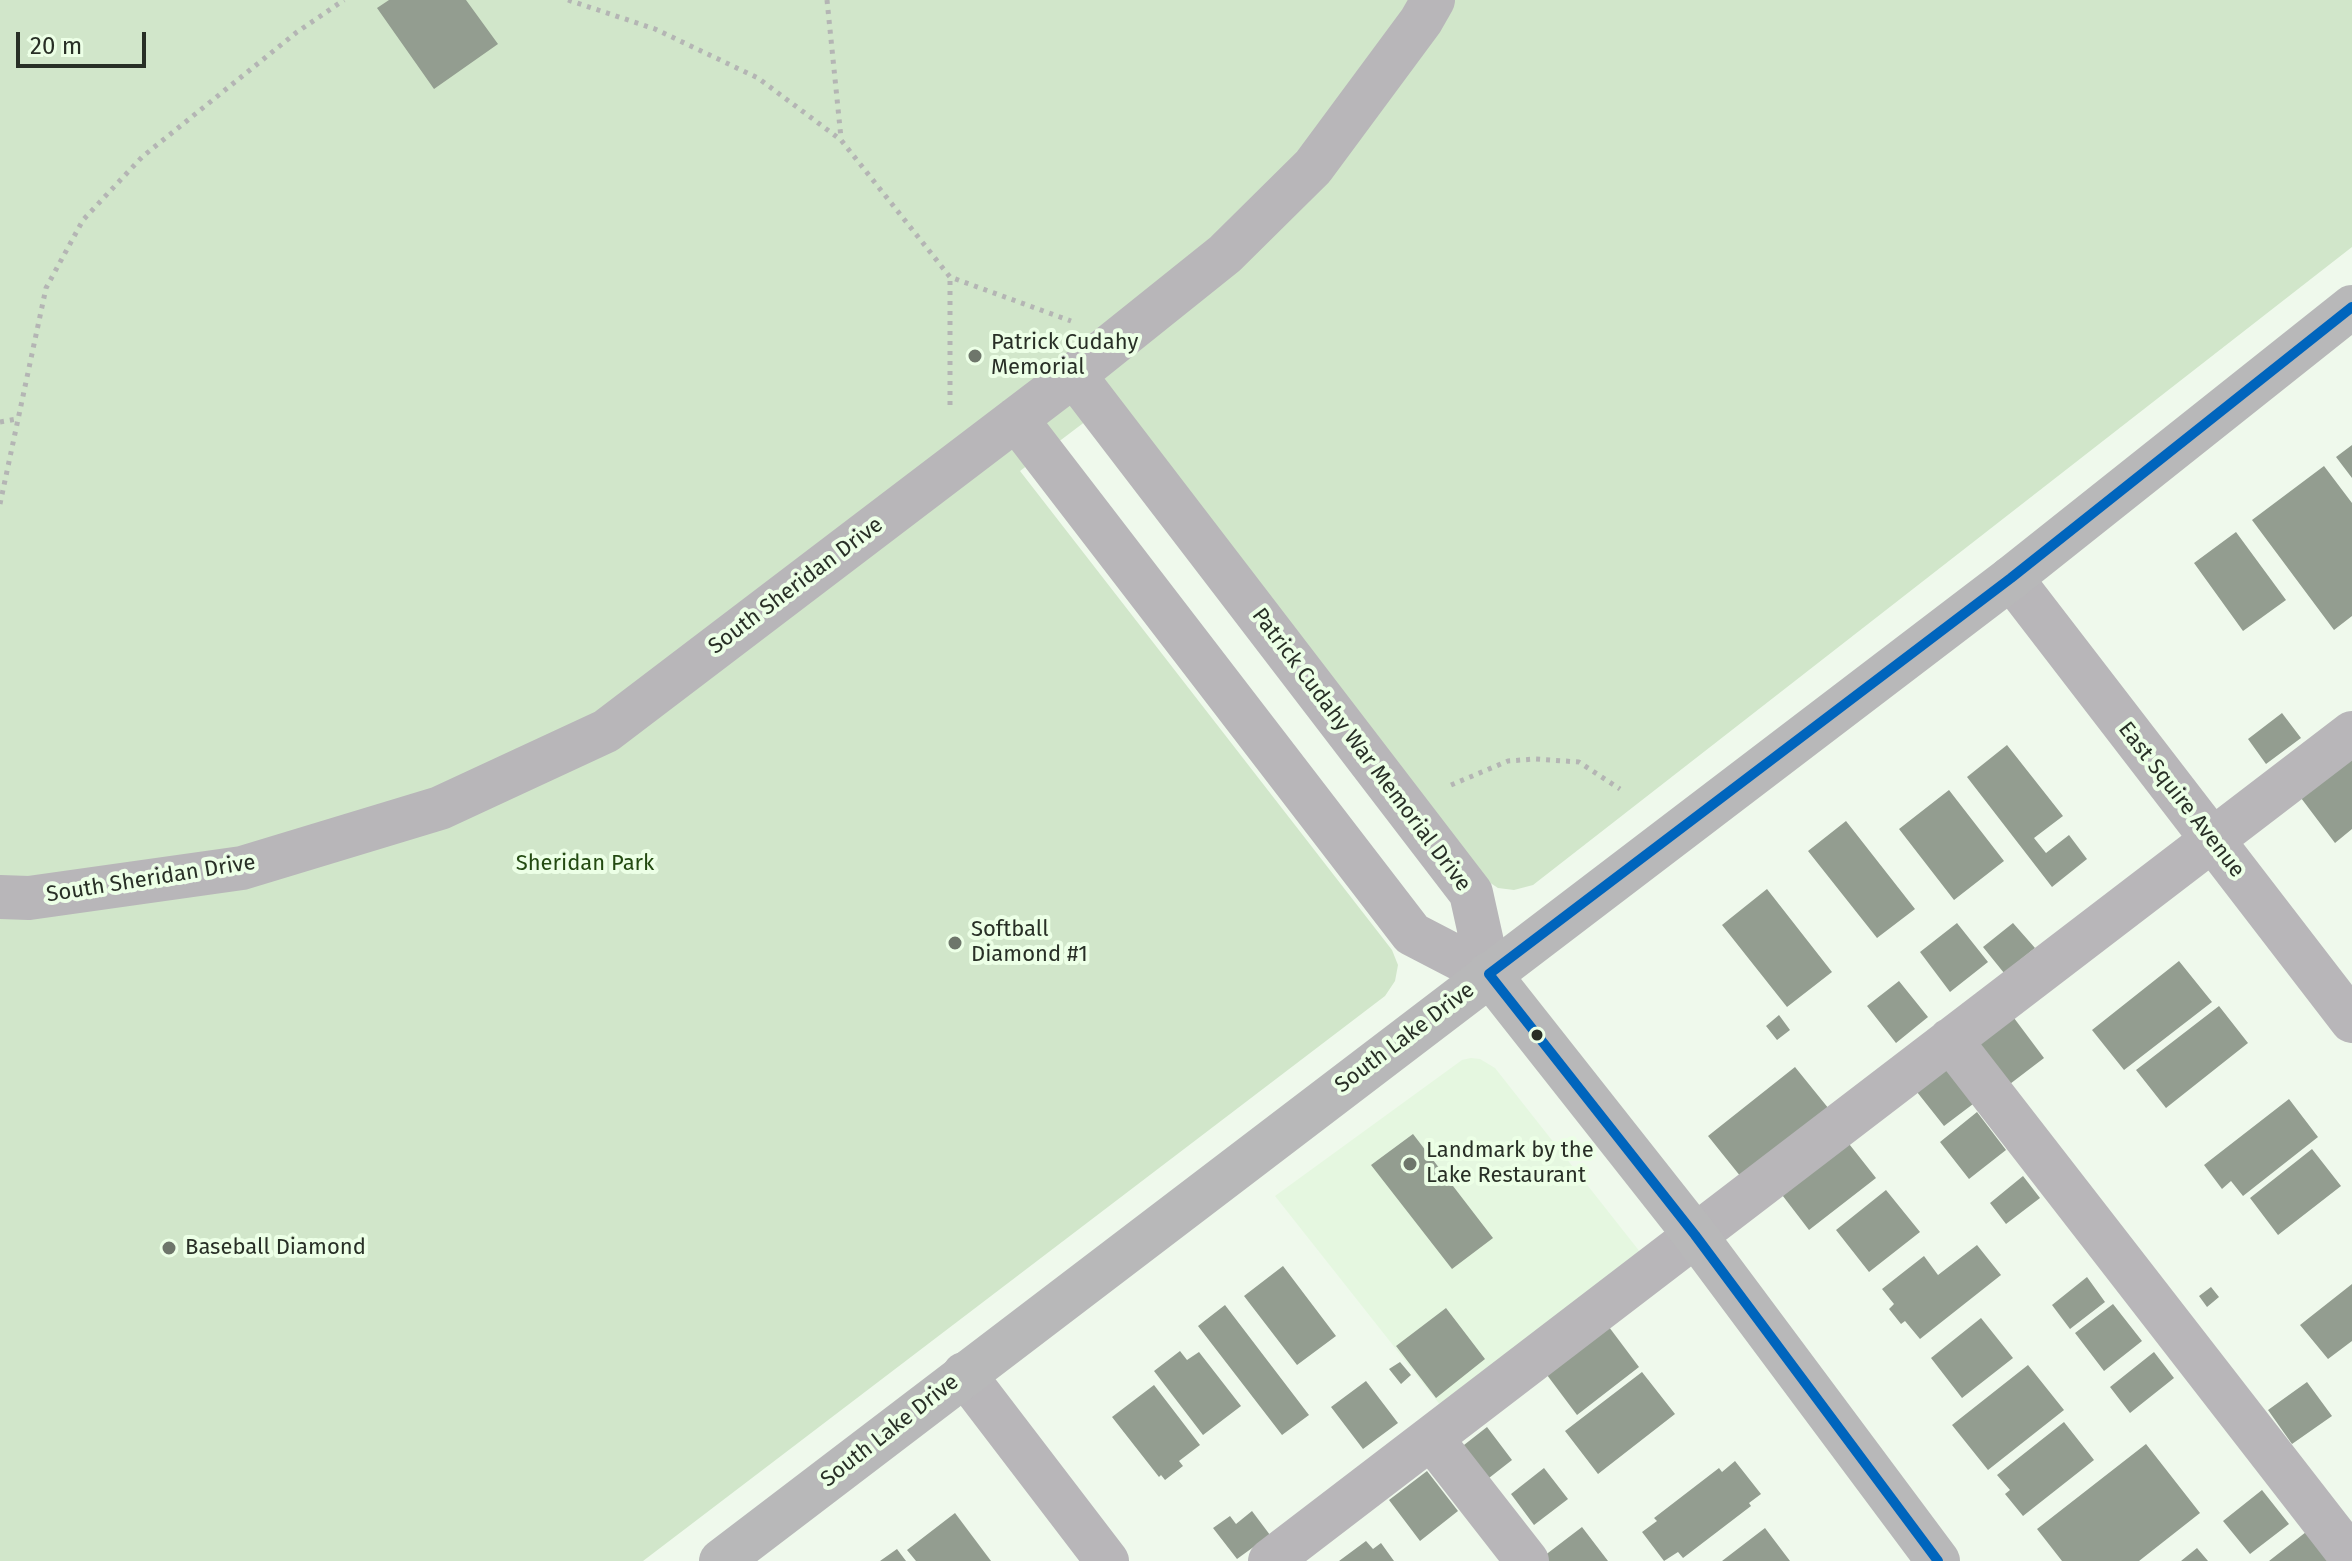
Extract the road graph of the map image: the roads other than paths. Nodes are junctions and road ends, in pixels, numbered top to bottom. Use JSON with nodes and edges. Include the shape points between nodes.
{"nodes":[{"id":1,"x":1433,"y":0,"type":"edge"},
{"id":2,"x":2352,"y":307,"type":"edge"},
{"id":3,"x":1074,"y":375,"type":"junction"},
{"id":4,"x":1016,"y":419,"type":"junction"},
{"id":5,"x":2011,"y":578,"type":"junction"},
{"id":6,"x":2352,"y":733,"type":"edge"},
{"id":7,"x":2212,"y":839,"type":"junction"},
{"id":8,"x":0,"y":897,"type":"edge"},
{"id":9,"x":1489,"y":974,"type":"junction"},
{"id":10,"x":2352,"y":1021,"type":"edge"},
{"id":11,"x":1950,"y":1040,"type":"junction"},
{"id":12,"x":1695,"y":1235,"type":"junction"},
{"id":13,"x":964,"y":1374,"type":"junction"},
{"id":14,"x":1431,"y":1438,"type":"junction"},
{"id":15,"x":2352,"y":1558,"type":"edge"},
{"id":16,"x":721,"y":1561,"type":"edge"},
{"id":17,"x":1107,"y":1561,"type":"edge"},
{"id":18,"x":1270,"y":1561,"type":"edge"},
{"id":19,"x":1527,"y":1561,"type":"edge"},
{"id":20,"x":1938,"y":1561,"type":"edge"}],
"edges":[{"from":1,"to":3,"type":"street","name":"South Sheridan Drive","via":[[1313,167],[1225,254]]},
{"from":2,"to":5,"type":"main road","name":"South Lake Drive"},
{"from":3,"to":4,"type":"street","name":"South Sheridan Drive"},
{"from":3,"to":9,"type":"street","name":"Patrick Cudahy War Memorial Drive","via":[[1471,893]]},
{"from":4,"to":8,"type":"street","name":"South Sheridan Drive","via":[[606,731],[440,808],[242,868],[29,898]]},
{"from":4,"to":9,"type":"street","via":[[1412,934]]},
{"from":5,"to":7,"type":"street","name":"East Squire Avenue"},
{"from":5,"to":9,"type":"main road","name":"South Lake Drive"},
{"from":6,"to":7,"type":"street"},
{"from":7,"to":10,"type":"street","name":"East Squire Avenue"},
{"from":7,"to":11,"type":"street"},
{"from":9,"to":12,"type":"main road"},
{"from":9,"to":13,"type":"main road","name":"South Lake Drive"},
{"from":11,"to":12,"type":"street"},
{"from":11,"to":15,"type":"street"},
{"from":12,"to":14,"type":"street"},
{"from":12,"to":20,"type":"main road"},
{"from":13,"to":16,"type":"main road","name":"South Lake Drive"},
{"from":13,"to":17,"type":"street"},
{"from":14,"to":18,"type":"street"},
{"from":14,"to":19,"type":"street"}]}
